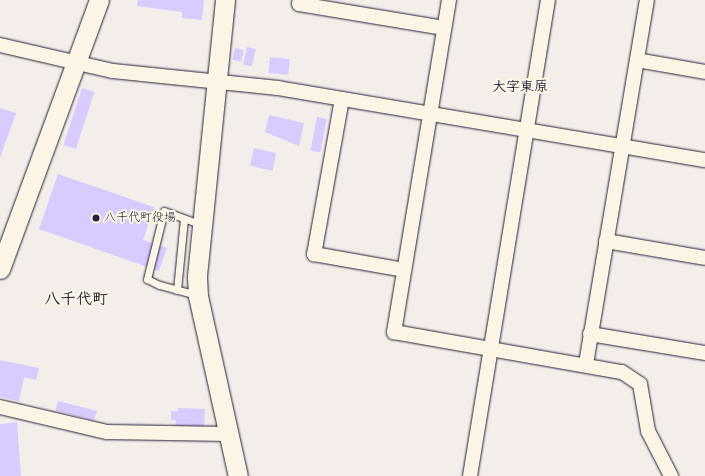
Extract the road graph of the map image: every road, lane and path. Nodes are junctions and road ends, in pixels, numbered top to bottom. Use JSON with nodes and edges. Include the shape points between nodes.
{"nodes":[{"id":1,"x":99,"y":0,"type":"edge"},
{"id":2,"x":224,"y":0,"type":"edge"},
{"id":3,"x":300,"y":0,"type":"edge"},
{"id":4,"x":449,"y":0,"type":"edge"},
{"id":5,"x":548,"y":0,"type":"edge"},
{"id":6,"x":647,"y":0,"type":"edge"},
{"id":7,"x":444,"y":28,"type":"junction"},
{"id":8,"x":0,"y":45,"type":"edge"},
{"id":9,"x":637,"y":60,"type":"junction"},
{"id":10,"x":76,"y":64,"type":"junction"},
{"id":11,"x":705,"y":72,"type":"edge"},
{"id":12,"x":217,"y":80,"type":"junction"},
{"id":13,"x":342,"y":99,"type":"junction"},
{"id":14,"x":431,"y":114,"type":"junction"},
{"id":15,"x":527,"y":130,"type":"junction"},
{"id":16,"x":623,"y":146,"type":"junction"},
{"id":17,"x":705,"y":160,"type":"edge"},
{"id":18,"x":192,"y":221,"type":"junction"},
{"id":19,"x":606,"y":241,"type":"junction"},
{"id":20,"x":705,"y":258,"type":"edge"},
{"id":21,"x":0,"y":269,"type":"edge"},
{"id":22,"x":404,"y":270,"type":"junction"},
{"id":23,"x":177,"y":290,"type":"junction"},
{"id":24,"x":198,"y":296,"type":"junction"},
{"id":25,"x":590,"y":334,"type":"junction"},
{"id":26,"x":491,"y":348,"type":"junction"},
{"id":27,"x":705,"y":353,"type":"edge"},
{"id":28,"x":586,"y":364,"type":"junction"},
{"id":29,"x":0,"y":407,"type":"edge"},
{"id":30,"x":229,"y":434,"type":"junction"},
{"id":31,"x":238,"y":476,"type":"edge"},
{"id":32,"x":470,"y":476,"type":"edge"},
{"id":33,"x":671,"y":476,"type":"edge"}],
"edges":[{"from":1,"to":10,"type":"street"},
{"from":2,"to":12,"type":"street"},
{"from":3,"to":7,"type":"street","via":[[299,4]]},
{"from":4,"to":7,"type":"street"},
{"from":5,"to":15,"type":"street"},
{"from":6,"to":9,"type":"street"},
{"from":7,"to":14,"type":"street"},
{"from":8,"to":10,"type":"street"},
{"from":9,"to":11,"type":"street"},
{"from":9,"to":16,"type":"street"},
{"from":10,"to":12,"type":"street","via":[[113,71]]},
{"from":10,"to":21,"type":"street"},
{"from":12,"to":13,"type":"street"},
{"from":12,"to":18,"type":"street"},
{"from":13,"to":14,"type":"street"},
{"from":13,"to":22,"type":"street","via":[[314,254]]},
{"from":14,"to":15,"type":"street"},
{"from":14,"to":22,"type":"street"},
{"from":15,"to":16,"type":"street"},
{"from":15,"to":26,"type":"street"},
{"from":16,"to":17,"type":"street"},
{"from":16,"to":19,"type":"street"},
{"from":18,"to":23,"type":"lane"},
{"from":18,"to":23,"type":"lane","via":[[164,212],[147,279]]},
{"from":18,"to":24,"type":"street"},
{"from":19,"to":20,"type":"street"},
{"from":19,"to":25,"type":"street"},
{"from":22,"to":26,"type":"street","via":[[394,332]]},
{"from":23,"to":24,"type":"lane"},
{"from":24,"to":30,"type":"street"},
{"from":25,"to":27,"type":"street"},
{"from":25,"to":28,"type":"street"},
{"from":26,"to":28,"type":"street"},
{"from":26,"to":32,"type":"street"},
{"from":28,"to":33,"type":"street","via":[[622,372],[640,384],[648,432]]},
{"from":29,"to":30,"type":"street","via":[[106,432]]},
{"from":30,"to":31,"type":"street"}]}
